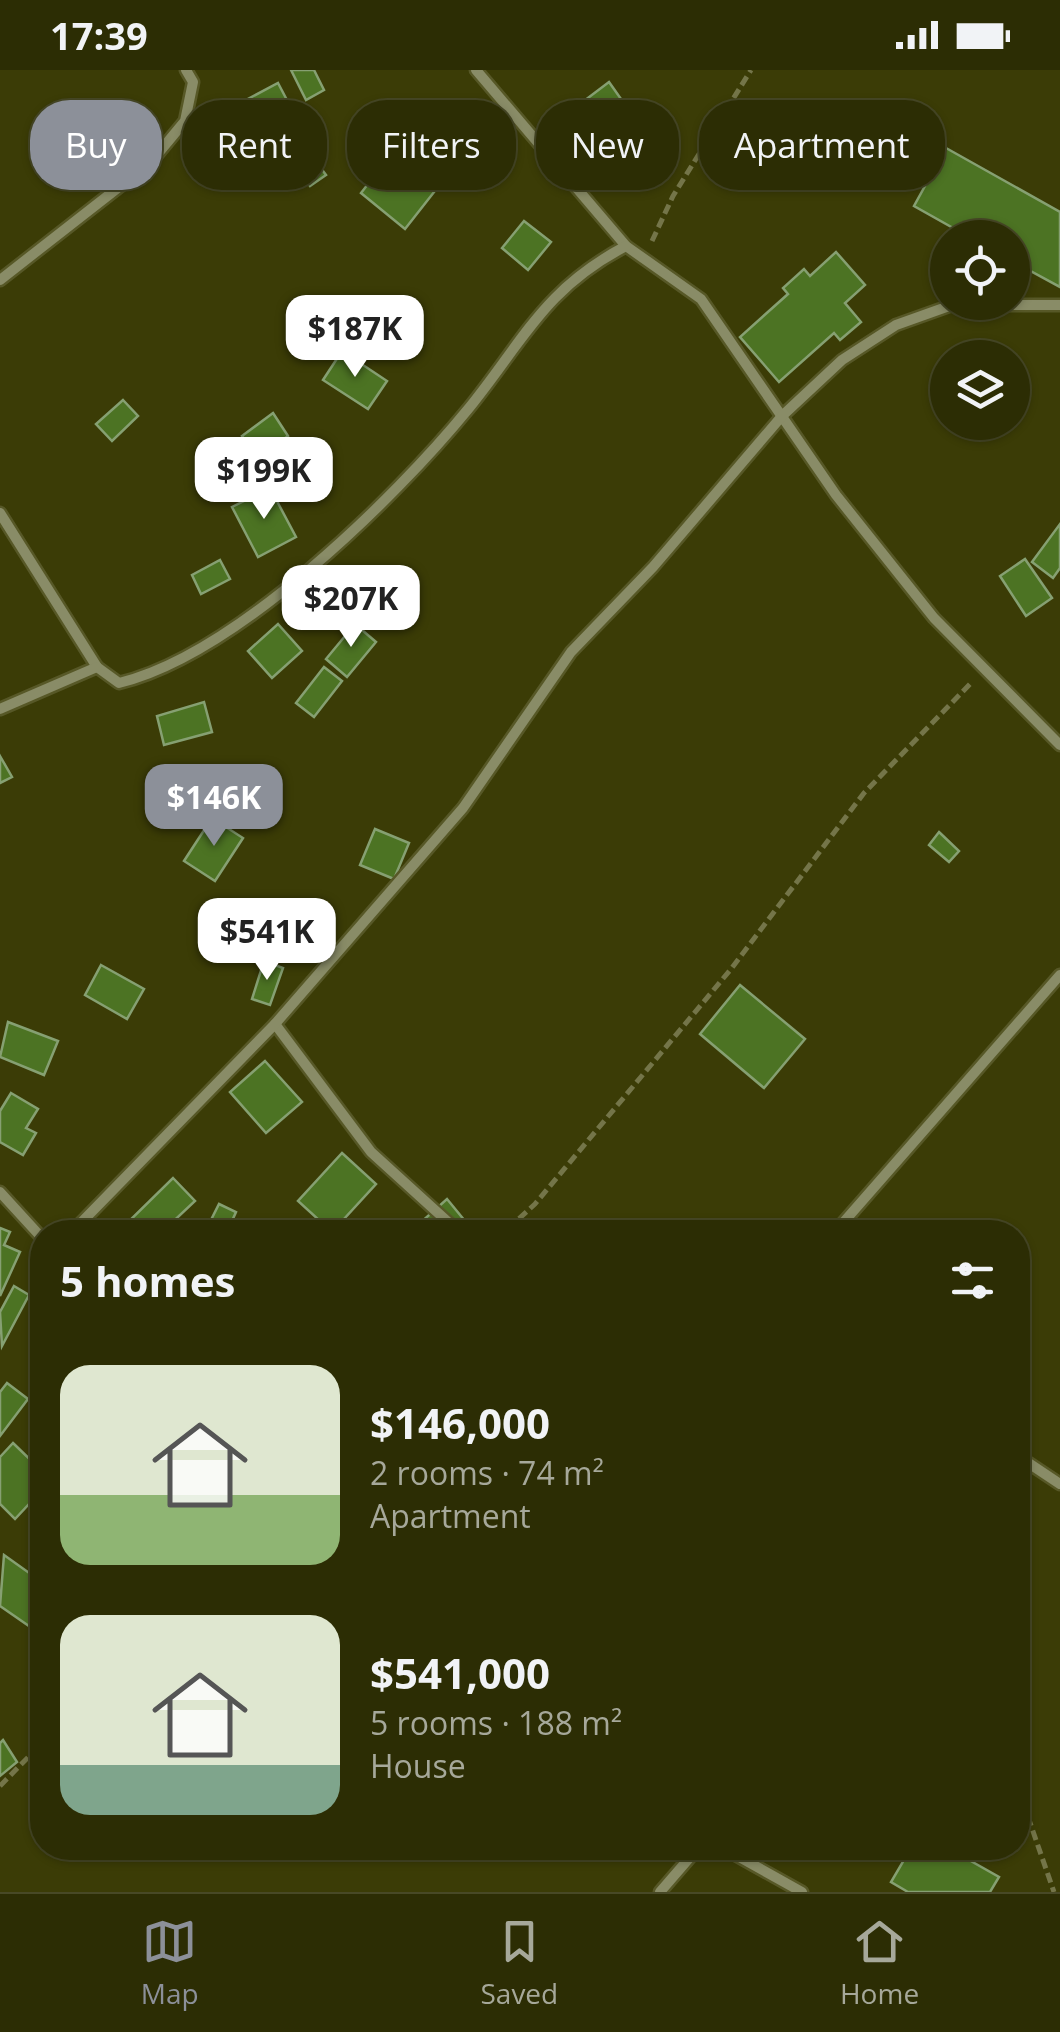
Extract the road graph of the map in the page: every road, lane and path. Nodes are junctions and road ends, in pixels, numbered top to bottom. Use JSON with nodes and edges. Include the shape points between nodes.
{"nodes":[{"id":1,"x":186,"y":70,"type":"edge"},
{"id":2,"x":476,"y":70,"type":"edge"},
{"id":3,"x":752,"y":70,"type":"edge"},
{"id":4,"x":626,"y":246,"type":"junction"},
{"id":5,"x":645,"y":257,"type":"junction"},
{"id":6,"x":0,"y":280,"type":"edge"},
{"id":7,"x":1060,"y":306,"type":"edge"},
{"id":8,"x":782,"y":416,"type":"junction"},
{"id":9,"x":0,"y":513,"type":"edge"},
{"id":10,"x":97,"y":667,"type":"junction"},
{"id":11,"x":985,"y":670,"type":"junction"},
{"id":12,"x":0,"y":709,"type":"edge"},
{"id":13,"x":1060,"y":745,"type":"edge"},
{"id":14,"x":1060,"y":975,"type":"edge"},
{"id":15,"x":275,"y":1024,"type":"junction"},
{"id":16,"x":0,"y":1192,"type":"edge"},
{"id":17,"x":84,"y":1220,"type":"edge"},
{"id":18,"x":446,"y":1220,"type":"edge"},
{"id":19,"x":518,"y":1220,"type":"edge"},
{"id":20,"x":846,"y":1220,"type":"edge"},
{"id":21,"x":30,"y":1225,"type":"edge"},
{"id":22,"x":1030,"y":1464,"type":"edge"},
{"id":23,"x":1060,"y":1484,"type":"edge"},
{"id":24,"x":30,"y":1755,"type":"edge"},
{"id":25,"x":0,"y":1786,"type":"edge"},
{"id":26,"x":1030,"y":1823,"type":"edge"},
{"id":27,"x":688,"y":1860,"type":"edge"},
{"id":28,"x":745,"y":1860,"type":"edge"},
{"id":29,"x":660,"y":1892,"type":"edge"},
{"id":30,"x":802,"y":1892,"type":"edge"},
{"id":31,"x":1054,"y":1892,"type":"edge"}],
"edges":[{"from":1,"to":6,"type":"street","via":[[193,82],[184,120],[152,162]]},
{"from":2,"to":4,"type":"street"},
{"from":3,"to":5,"type":"path","via":[[673,196]]},
{"from":4,"to":5,"type":"street"},
{"from":4,"to":10,"type":"street","via":[[588,266],[546,303],[436,448],[301,576],[150,675],[118,683]]},
{"from":5,"to":8,"type":"street","via":[[700,299]]},
{"from":7,"to":8,"type":"street","via":[[952,305],[896,326],[842,360]]},
{"from":8,"to":11,"type":"street","via":[[934,618]]},
{"from":8,"to":15,"type":"street","via":[[654,567],[571,652],[464,808]]},
{"from":9,"to":10,"type":"street"},
{"from":10,"to":12,"type":"street"},
{"from":11,"to":13,"type":"street"},
{"from":11,"to":19,"type":"path","via":[[864,793],[731,969]]},
{"from":14,"to":20,"type":"street"},
{"from":15,"to":17,"type":"street"},
{"from":15,"to":18,"type":"street","via":[[371,1152]]},
{"from":16,"to":21,"type":"street"},
{"from":22,"to":23,"type":"street"},
{"from":24,"to":25,"type":"path"},
{"from":26,"to":31,"type":"path"},
{"from":27,"to":29,"type":"street"},
{"from":28,"to":30,"type":"street"}]}
